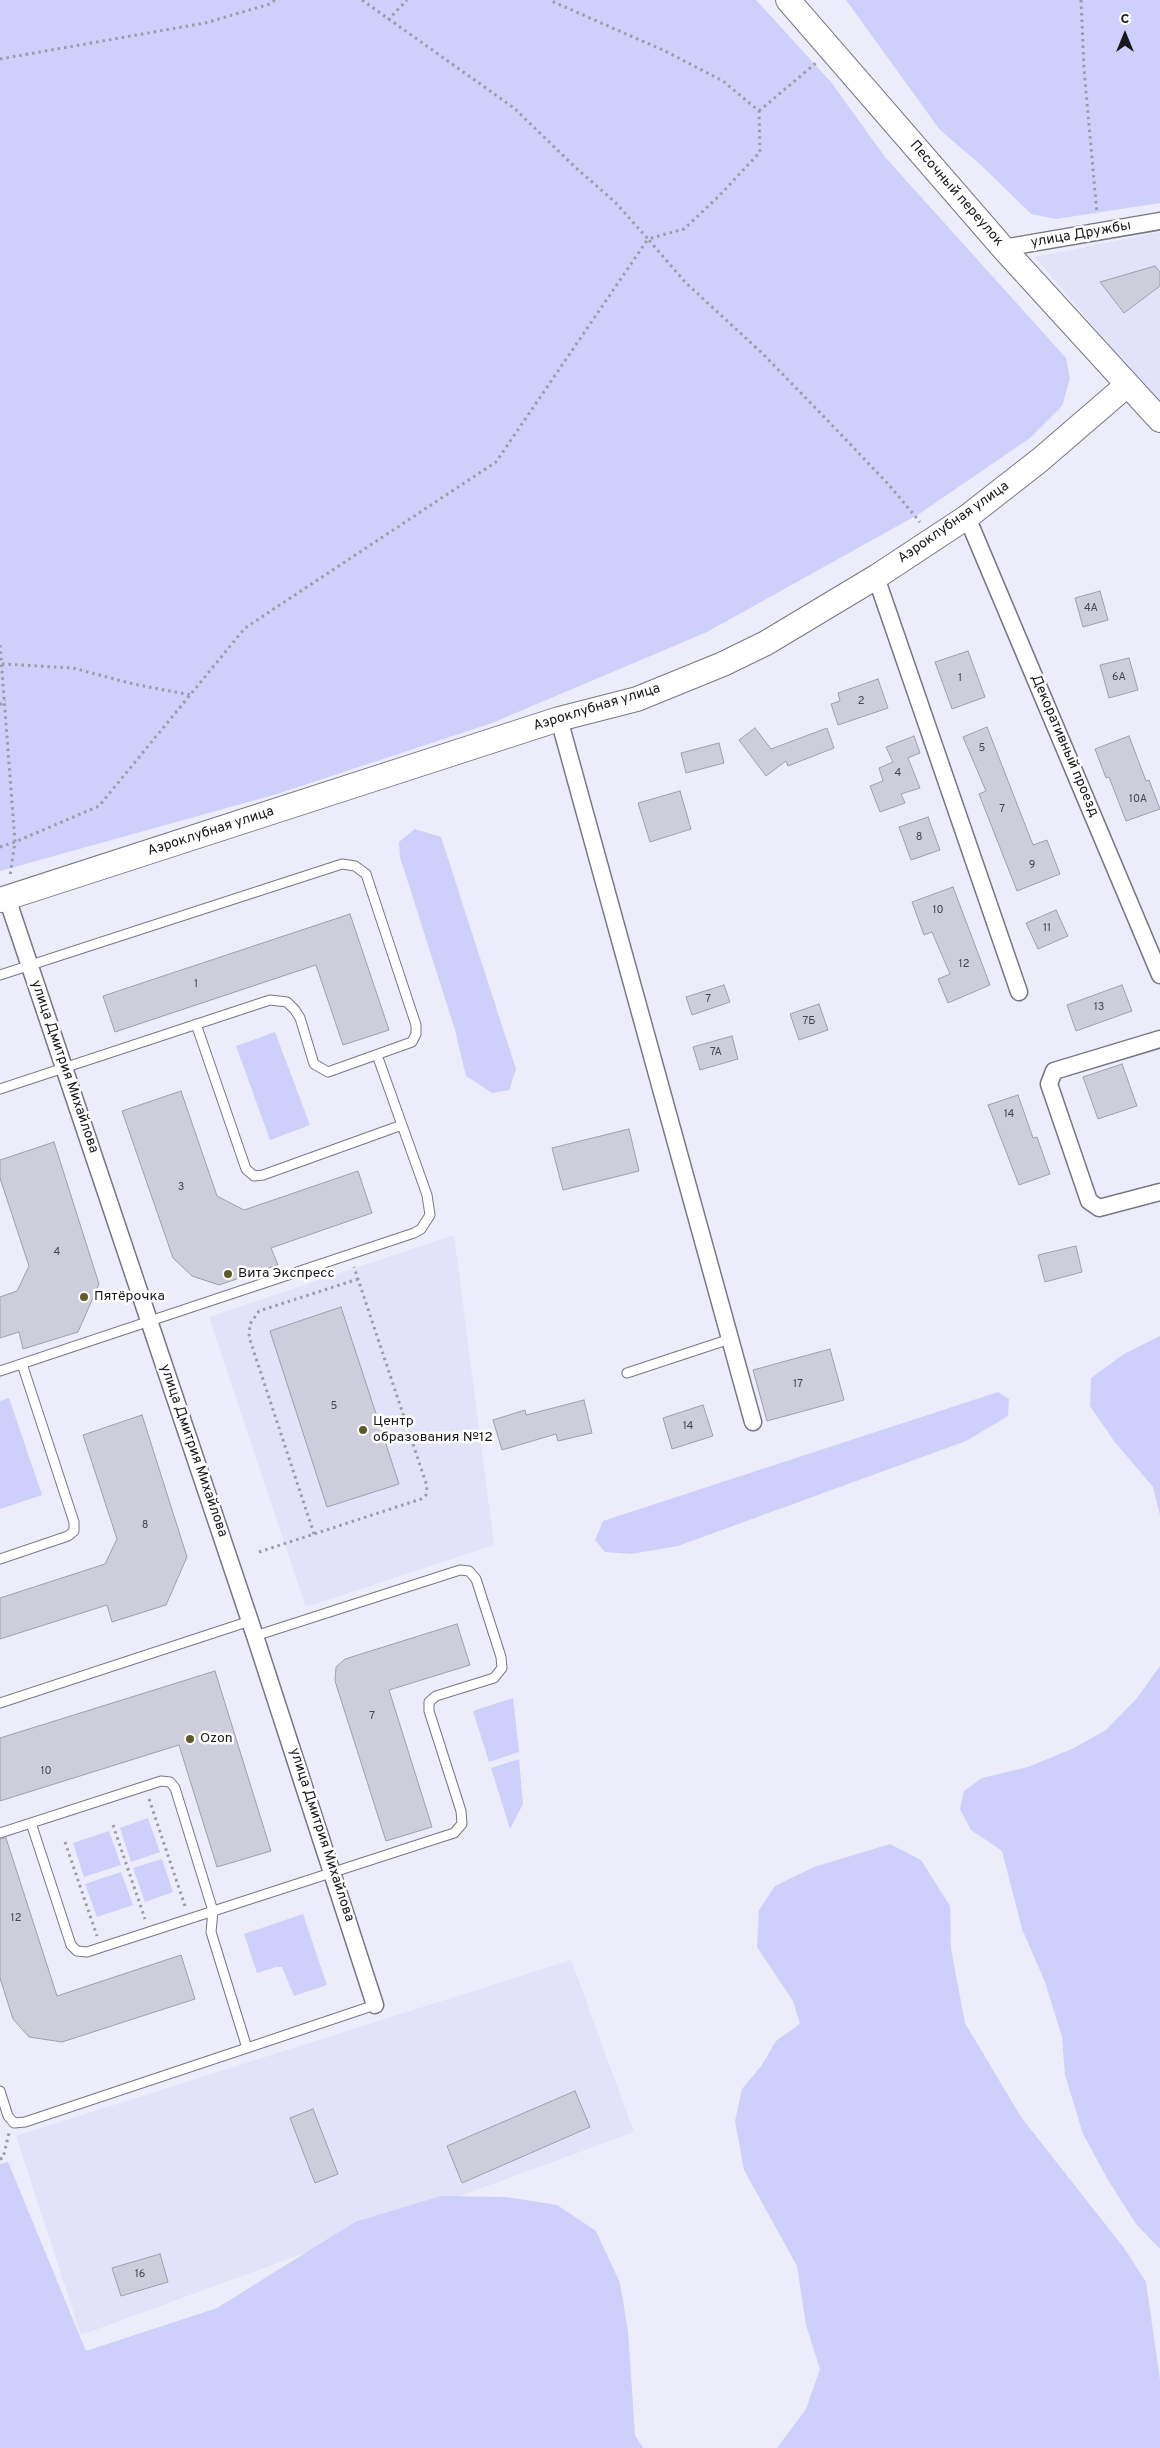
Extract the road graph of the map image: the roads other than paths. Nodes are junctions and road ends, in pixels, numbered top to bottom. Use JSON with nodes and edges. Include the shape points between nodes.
{"nodes":[{"id":1,"x":788,"y":0,"type":"edge"},
{"id":2,"x":1160,"y":221,"type":"edge"},
{"id":3,"x":1003,"y":248,"type":"junction"},
{"id":4,"x":1127,"y":385,"type":"junction"},
{"id":5,"x":1160,"y":420,"type":"edge"},
{"id":6,"x":967,"y":517,"type":"junction"},
{"id":7,"x":876,"y":577,"type":"junction"},
{"id":8,"x":559,"y":719,"type":"junction"},
{"id":9,"x":3,"y":899,"type":"edge"},
{"id":10,"x":30,"y":965,"type":"junction"},
{"id":11,"x":0,"y":975,"type":"edge"},
{"id":12,"x":1160,"y":975,"type":"edge"},
{"id":13,"x":1019,"y":992,"type":"dead end"},
{"id":14,"x":196,"y":1024,"type":"junction"},
{"id":15,"x":1160,"y":1039,"type":"edge"},
{"id":16,"x":377,"y":1054,"type":"junction"},
{"id":17,"x":64,"y":1068,"type":"junction"},
{"id":18,"x":0,"y":1089,"type":"edge"},
{"id":19,"x":402,"y":1125,"type":"junction"},
{"id":20,"x":1160,"y":1192,"type":"edge"},
{"id":21,"x":149,"y":1322,"type":"junction"},
{"id":22,"x":730,"y":1339,"type":"junction"},
{"id":23,"x":22,"y":1364,"type":"junction"},
{"id":24,"x":0,"y":1371,"type":"edge"},
{"id":25,"x":627,"y":1373,"type":"dead end"},
{"id":26,"x":753,"y":1422,"type":"dead end"},
{"id":27,"x":0,"y":1559,"type":"edge"},
{"id":28,"x":252,"y":1628,"type":"junction"},
{"id":29,"x":0,"y":1703,"type":"edge"},
{"id":30,"x":32,"y":1823,"type":"junction"},
{"id":31,"x":0,"y":1833,"type":"edge"},
{"id":32,"x":333,"y":1872,"type":"junction"},
{"id":33,"x":213,"y":1911,"type":"junction"},
{"id":34,"x":375,"y":2005,"type":"joint"},
{"id":35,"x":247,"y":2048,"type":"junction"},
{"id":36,"x":0,"y":2091,"type":"edge"}],
"edges":[{"from":1,"to":3,"type":"street","name":"Песочный переулок"},
{"from":2,"to":3,"type":"street","name":"улица Дружбы"},
{"from":3,"to":4,"type":"street","name":"Песочный переулок"},
{"from":4,"to":5,"type":"street","name":"Песочный переулок"},
{"from":4,"to":6,"type":"street","name":"Аэроклубная улица"},
{"from":6,"to":7,"type":"street","name":"Аэроклубная улица"},
{"from":6,"to":12,"type":"street","name":"Декоративный проезд"},
{"from":7,"to":8,"type":"street","name":"Аэроклубная улица","via":[[766,643],[724,664],[637,700]]},
{"from":7,"to":13,"type":"street"},
{"from":8,"to":9,"type":"street","name":"Аэроклубная улица"},
{"from":8,"to":22,"type":"street"},
{"from":9,"to":10,"type":"street","name":"улица Дмитрия Михайлова"},
{"from":10,"to":11,"type":"lane"},
{"from":10,"to":16,"type":"lane","via":[[342,864],[355,866],[366,874],[416,1025],[412,1042]]},
{"from":10,"to":17,"type":"street","name":"улица Дмитрия Михайлова"},
{"from":14,"to":16,"type":"lane","via":[[270,1000],[287,1002],[300,1018],[314,1064],[321,1069],[328,1072]]},
{"from":14,"to":17,"type":"lane"},
{"from":14,"to":19,"type":"lane","via":[[246,1169],[254,1176]]},
{"from":15,"to":20,"type":"street","via":[[1054,1071],[1049,1084],[1089,1201],[1099,1208]]},
{"from":16,"to":19,"type":"lane"},
{"from":17,"to":18,"type":"lane"},
{"from":17,"to":21,"type":"street","name":"улица Дмитрия Михайлова"},
{"from":19,"to":21,"type":"lane","via":[[427,1195],[430,1215],[421,1229]]},
{"from":21,"to":23,"type":"lane"},
{"from":21,"to":28,"type":"street","name":"улица Дмитрия Михайлова"},
{"from":22,"to":25,"type":"lane"},
{"from":22,"to":26,"type":"street"},
{"from":23,"to":24,"type":"lane"},
{"from":23,"to":27,"type":"lane","via":[[74,1522],[74,1531],[68,1536]]},
{"from":28,"to":29,"type":"lane"},
{"from":28,"to":32,"type":"street","name":"улица Дмитрия Михайлова"},
{"from":28,"to":32,"type":"lane","via":[[460,1570],[469,1571],[476,1579],[502,1668],[494,1678],[436,1696],[429,1702],[462,1824],[454,1833]]},
{"from":30,"to":31,"type":"lane"},
{"from":30,"to":33,"type":"lane","via":[[71,1945],[76,1951],[87,1952]]},
{"from":30,"to":33,"type":"lane","via":[[144,1786],[170,1782],[175,1788]]},
{"from":32,"to":33,"type":"lane"},
{"from":32,"to":34,"type":"street","name":"улица Дмитрия Михайлова"},
{"from":33,"to":35,"type":"lane","via":[[211,1932]]},
{"from":34,"to":35,"type":"lane"},
{"from":35,"to":36,"type":"lane","via":[[25,2122],[12,2121]]}]}
